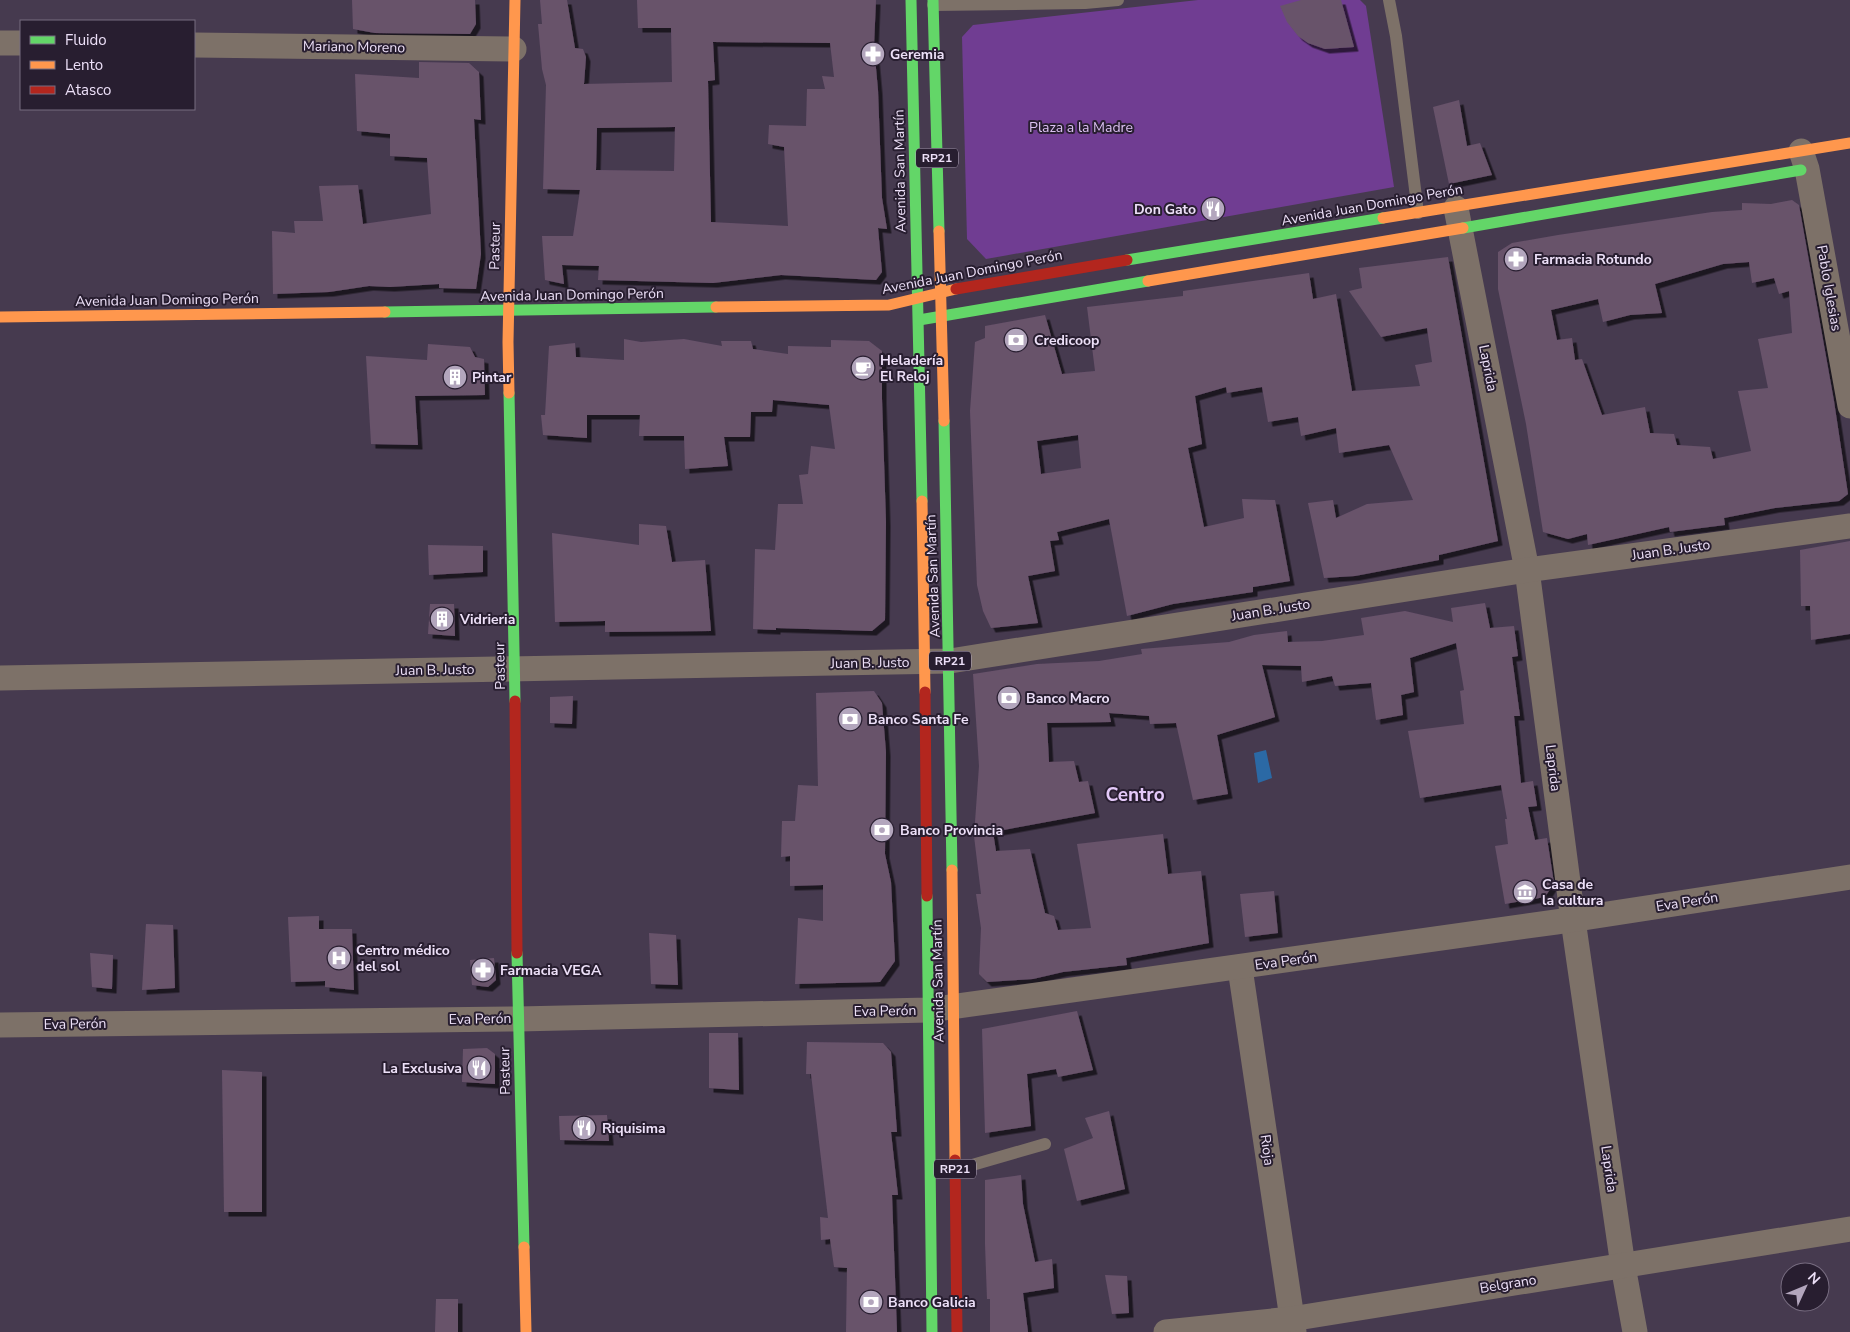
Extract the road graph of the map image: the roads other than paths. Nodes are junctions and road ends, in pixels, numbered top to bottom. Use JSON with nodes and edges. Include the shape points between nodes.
{"nodes":[{"id":1,"x":515,"y":0,"type":"edge"},
{"id":2,"x":911,"y":0,"type":"edge"},
{"id":3,"x":1118,"y":0,"type":"edge"},
{"id":4,"x":1390,"y":0,"type":"edge"},
{"id":5,"x":933,"y":2,"type":"edge"},
{"id":6,"x":0,"y":43,"type":"edge"},
{"id":7,"x":20,"y":43,"type":"edge"},
{"id":8,"x":195,"y":45,"type":"edge"},
{"id":9,"x":514,"y":49,"type":"junction"},
{"id":10,"x":1850,"y":143,"type":"edge"},
{"id":11,"x":1808,"y":162,"type":"junction"},
{"id":12,"x":1418,"y":213,"type":"junction"},
{"id":13,"x":1458,"y":216,"type":"junction"},
{"id":14,"x":940,"y":292,"type":"junction"},
{"id":15,"x":918,"y":298,"type":"junction"},
{"id":16,"x":509,"y":310,"type":"junction"},
{"id":17,"x":940,"y":316,"type":"junction"},
{"id":18,"x":0,"y":317,"type":"edge"},
{"id":19,"x":913,"y":320,"type":"junction"},
{"id":20,"x":1850,"y":406,"type":"edge"},
{"id":21,"x":1850,"y":526,"type":"edge"},
{"id":22,"x":1527,"y":570,"type":"junction"},
{"id":23,"x":925,"y":662,"type":"junction"},
{"id":24,"x":950,"y":662,"type":"junction"},
{"id":25,"x":515,"y":668,"type":"junction"},
{"id":26,"x":0,"y":678,"type":"edge"},
{"id":27,"x":1850,"y":877,"type":"edge"},
{"id":28,"x":1573,"y":920,"type":"junction"},
{"id":29,"x":1240,"y":968,"type":"junction"},
{"id":30,"x":954,"y":1006,"type":"junction"},
{"id":31,"x":929,"y":1010,"type":"junction"},
{"id":32,"x":518,"y":1019,"type":"junction"},
{"id":33,"x":0,"y":1025,"type":"edge"},
{"id":34,"x":1045,"y":1144,"type":"dead end"},
{"id":35,"x":955,"y":1170,"type":"junction"},
{"id":36,"x":1850,"y":1229,"type":"edge"},
{"id":37,"x":1623,"y":1266,"type":"junction"},
{"id":38,"x":1292,"y":1325,"type":"edge"},
{"id":39,"x":526,"y":1332,"type":"edge"},
{"id":40,"x":932,"y":1332,"type":"edge"},
{"id":41,"x":957,"y":1332,"type":"edge"},
{"id":42,"x":1166,"y":1332,"type":"edge"},
{"id":43,"x":1635,"y":1332,"type":"edge"}],
"edges":[{"from":1,"to":9,"type":"main road","name":"Pasteur"},
{"from":2,"to":15,"type":"main road","name":"Avenida San Martín","number":"RP21"},
{"from":3,"to":5,"type":"lane","via":[[1085,3]]},
{"from":4,"to":12,"type":"lane"},
{"from":5,"to":14,"type":"main road","name":"Avenida San Martín","number":"RP21"},
{"from":6,"to":7,"type":"street"},
{"from":8,"to":9,"type":"street","name":"Mariano Moreno"},
{"from":9,"to":16,"type":"main road","name":"Pasteur"},
{"from":10,"to":11,"type":"main road","name":"Avenida Juan Domingo Perón"},
{"from":11,"to":13,"type":"main road","name":"Avenida Juan Domingo Perón"},
{"from":11,"to":13,"type":"main road","name":"Avenida Juan Domingo Perón"},
{"from":11,"to":20,"type":"street","name":"Pablo Iglesias"},
{"from":12,"to":13,"type":"main road","name":"Avenida Juan Domingo Perón"},
{"from":12,"to":14,"type":"main road","name":"Avenida Juan Domingo Perón"},
{"from":13,"to":17,"type":"main road","name":"Avenida Juan Domingo Perón"},
{"from":13,"to":22,"type":"street","name":"Laprida"},
{"from":14,"to":15,"type":"main road","name":"Avenida Juan Domingo Perón"},
{"from":14,"to":17,"type":"main road","name":"Avenida San Martín","number":"RP21"},
{"from":15,"to":16,"type":"main road","name":"Avenida Juan Domingo Perón","via":[[888,306]]},
{"from":15,"to":19,"type":"main road","name":"Avenida San Martín","number":"RP21"},
{"from":16,"to":18,"type":"main road","name":"Avenida Juan Domingo Perón"},
{"from":16,"to":25,"type":"main road","name":"Pasteur"},
{"from":17,"to":19,"type":"main road","name":"Avenida Juan Domingo Perón"},
{"from":17,"to":24,"type":"main road","name":"Avenida San Martín","number":"RP21"},
{"from":19,"to":23,"type":"main road","name":"Avenida San Martín","number":"RP21"},
{"from":21,"to":22,"type":"street","name":"Juan B. Justo"},
{"from":22,"to":24,"type":"street","name":"Juan B. Justo"},
{"from":22,"to":28,"type":"street","name":"Laprida"},
{"from":23,"to":24,"type":"street","name":"Juan B. Justo"},
{"from":23,"to":25,"type":"street","name":"Juan B. Justo"},
{"from":23,"to":31,"type":"main road","name":"Avenida San Martín","number":"RP21"},
{"from":24,"to":30,"type":"main road","name":"Avenida San Martín","number":"RP21"},
{"from":25,"to":26,"type":"street","name":"Juan B. Justo"},
{"from":25,"to":32,"type":"main road","name":"Pasteur"},
{"from":27,"to":28,"type":"street","name":"Eva Perón"},
{"from":28,"to":29,"type":"street","name":"Eva Perón"},
{"from":28,"to":37,"type":"street","name":"Laprida"},
{"from":29,"to":30,"type":"street","name":"Eva Perón"},
{"from":29,"to":38,"type":"street","name":"Rioja"},
{"from":30,"to":31,"type":"street","name":"Eva Perón"},
{"from":30,"to":35,"type":"main road","name":"Avenida San Martín","number":"RP21"},
{"from":31,"to":32,"type":"street","name":"Eva Perón"},
{"from":31,"to":40,"type":"main road","name":"Avenida San Martín","number":"RP21"},
{"from":32,"to":33,"type":"street","name":"Eva Perón"},
{"from":32,"to":39,"type":"main road","name":"Pasteur"},
{"from":34,"to":35,"type":"lane"},
{"from":35,"to":41,"type":"main road","name":"Avenida San Martín","number":"RP21"},
{"from":36,"to":37,"type":"street","name":"Belgrano"},
{"from":37,"to":38,"type":"street","name":"Belgrano"},
{"from":37,"to":43,"type":"street","name":"Laprida"},
{"from":38,"to":42,"type":"street","name":"Belgrano"}]}
